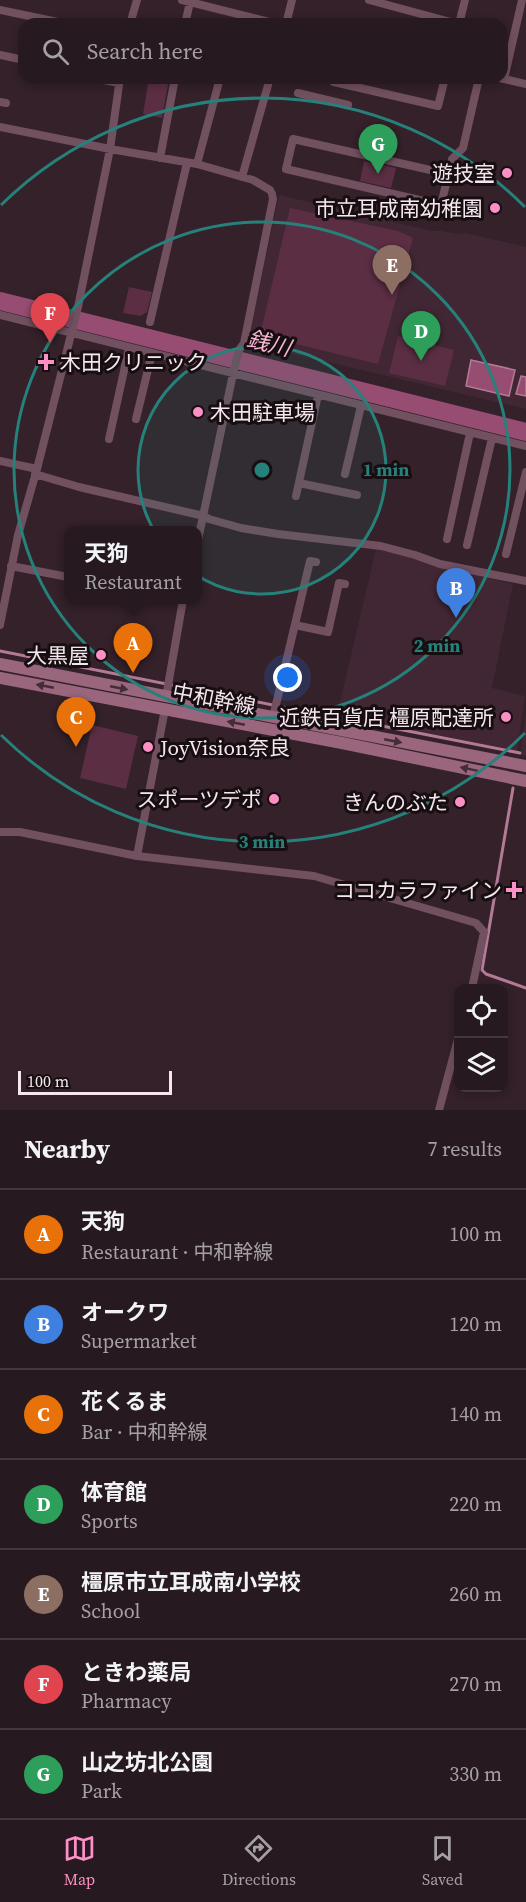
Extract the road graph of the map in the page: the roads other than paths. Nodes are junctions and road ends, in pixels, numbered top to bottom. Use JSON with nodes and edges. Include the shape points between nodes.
{"nodes":[{"id":1,"x":137,"y":0,"type":"edge"},
{"id":2,"x":292,"y":0,"type":"edge"},
{"id":3,"x":369,"y":0,"type":"edge"},
{"id":4,"x":465,"y":0,"type":"edge"},
{"id":5,"x":522,"y":0,"type":"edge"},
{"id":6,"x":186,"y":1,"type":"edge"},
{"id":7,"x":0,"y":10,"type":"edge"},
{"id":8,"x":38,"y":18,"type":"edge"},
{"id":9,"x":132,"y":18,"type":"edge"},
{"id":10,"x":185,"y":18,"type":"edge"},
{"id":11,"x":231,"y":18,"type":"edge"},
{"id":12,"x":288,"y":18,"type":"edge"},
{"id":13,"x":436,"y":18,"type":"edge"},
{"id":14,"x":460,"y":18,"type":"edge"},
{"id":15,"x":508,"y":53,"type":"edge"},
{"id":16,"x":0,"y":55,"type":"edge"},
{"id":17,"x":18,"y":59,"type":"edge"},
{"id":18,"x":508,"y":80,"type":"edge"},
{"id":19,"x":120,"y":84,"type":"edge"},
{"id":20,"x":174,"y":84,"type":"edge"},
{"id":21,"x":218,"y":84,"type":"edge"},
{"id":22,"x":268,"y":84,"type":"edge"},
{"id":23,"x":343,"y":84,"type":"edge"},
{"id":24,"x":444,"y":84,"type":"edge"},
{"id":25,"x":478,"y":84,"type":"edge"},
{"id":26,"x":526,"y":84,"type":"edge"},
{"id":27,"x":298,"y":93,"type":"dead end"},
{"id":28,"x":348,"y":105,"type":"dead end"},
{"id":29,"x":0,"y":127,"type":"edge"},
{"id":30,"x":110,"y":149,"type":"junction"},
{"id":31,"x":160,"y":158,"type":"junction"},
{"id":32,"x":187,"y":163,"type":"junction"},
{"id":33,"x":197,"y":164,"type":"junction"},
{"id":34,"x":448,"y":174,"type":"junction"},
{"id":35,"x":242,"y":177,"type":"junction"},
{"id":36,"x":0,"y":315,"type":"edge"},
{"id":37,"x":150,"y":322,"type":"dead end"},
{"id":38,"x":72,"y":329,"type":"junction"},
{"id":39,"x":129,"y":348,"type":"junction"},
{"id":40,"x":152,"y":353,"type":"junction"},
{"id":41,"x":234,"y":371,"type":"junction"},
{"id":42,"x":318,"y":395,"type":"junction"},
{"id":43,"x":361,"y":406,"type":"junction"},
{"id":44,"x":136,"y":419,"type":"dead end"},
{"id":45,"x":471,"y":432,"type":"junction"},
{"id":46,"x":492,"y":438,"type":"junction"},
{"id":47,"x":109,"y":439,"type":"dead end"},
{"id":48,"x":526,"y":446,"type":"edge"},
{"id":49,"x":0,"y":461,"type":"edge"},
{"id":50,"x":36,"y":472,"type":"junction"},
{"id":51,"x":526,"y":472,"type":"edge"},
{"id":52,"x":345,"y":474,"type":"dead end"},
{"id":53,"x":299,"y":483,"type":"junction"},
{"id":54,"x":357,"y":495,"type":"dead end"},
{"id":55,"x":296,"y":496,"type":"dead end"},
{"id":56,"x":204,"y":516,"type":"junction"},
{"id":57,"x":202,"y":526,"type":"edge"},
{"id":58,"x":447,"y":539,"type":"dead end"},
{"id":59,"x":467,"y":545,"type":"dead end"},
{"id":60,"x":506,"y":554,"type":"dead end"},
{"id":61,"x":316,"y":562,"type":"dead end"},
{"id":62,"x":11,"y":566,"type":"junction"},
{"id":63,"x":64,"y":577,"type":"edge"},
{"id":64,"x":526,"y":581,"type":"edge"},
{"id":65,"x":345,"y":584,"type":"dead end"},
{"id":66,"x":3,"y":589,"type":"edge"},
{"id":67,"x":180,"y":604,"type":"edge"},
{"id":68,"x":0,"y":625,"type":"edge"},
{"id":69,"x":295,"y":625,"type":"junction"},
{"id":70,"x":0,"y":664,"type":"edge"},
{"id":71,"x":0,"y":678,"type":"edge"},
{"id":72,"x":167,"y":694,"type":"junction"},
{"id":73,"x":275,"y":709,"type":"junction"},
{"id":74,"x":526,"y":766,"type":"edge"},
{"id":75,"x":526,"y":781,"type":"edge"},
{"id":76,"x":0,"y":832,"type":"edge"},
{"id":77,"x":137,"y":856,"type":"junction"},
{"id":78,"x":473,"y":984,"type":"edge"},
{"id":79,"x":454,"y":1057,"type":"edge"},
{"id":80,"x":439,"y":1110,"type":"edge"}],
"edges":[{"from":1,"to":9,"type":"street"},
{"from":2,"to":12,"type":"street"},
{"from":3,"to":13,"type":"street"},
{"from":4,"to":14,"type":"street"},
{"from":5,"to":15,"type":"street"},
{"from":6,"to":10,"type":"street"},
{"from":6,"to":11,"type":"street"},
{"from":7,"to":8,"type":"street"},
{"from":16,"to":17,"type":"street"},
{"from":18,"to":26,"type":"street"},
{"from":19,"to":30,"type":"street"},
{"from":20,"to":31,"type":"street"},
{"from":21,"to":33,"type":"street"},
{"from":22,"to":35,"type":"street"},
{"from":23,"to":24,"type":"street","via":[[438,106]]},
{"from":25,"to":34,"type":"street","via":[[463,148],[452,159]]},
{"from":27,"to":28,"type":"street"},
{"from":29,"to":30,"type":"street"},
{"from":30,"to":31,"type":"street"},
{"from":30,"to":38,"type":"street"},
{"from":31,"to":32,"type":"street"},
{"from":32,"to":33,"type":"street"},
{"from":32,"to":37,"type":"street"},
{"from":33,"to":35,"type":"street"},
{"from":34,"to":34,"type":"street","via":[[293,139],[286,169],[441,205]]},
{"from":35,"to":41,"type":"street","via":[[271,192],[273,199],[244,343]]},
{"from":36,"to":38,"type":"street"},
{"from":38,"to":39,"type":"street"},
{"from":38,"to":50,"type":"street"},
{"from":39,"to":40,"type":"street"},
{"from":39,"to":47,"type":"street"},
{"from":40,"to":41,"type":"street"},
{"from":40,"to":44,"type":"street"},
{"from":41,"to":42,"type":"street"},
{"from":41,"to":56,"type":"street"},
{"from":42,"to":43,"type":"street"},
{"from":42,"to":53,"type":"street"},
{"from":43,"to":45,"type":"street"},
{"from":43,"to":52,"type":"street"},
{"from":45,"to":46,"type":"street"},
{"from":45,"to":58,"type":"street"},
{"from":46,"to":48,"type":"street"},
{"from":46,"to":59,"type":"street"},
{"from":49,"to":50,"type":"street"},
{"from":50,"to":56,"type":"street","via":[[79,487]]},
{"from":50,"to":62,"type":"street"},
{"from":51,"to":60,"type":"street"},
{"from":53,"to":54,"type":"street"},
{"from":53,"to":55,"type":"street"},
{"from":56,"to":57,"type":"street"},
{"from":56,"to":64,"type":"street","via":[[241,528],[381,546],[440,564]]},
{"from":61,"to":69,"type":"street","via":[[310,561]]},
{"from":62,"to":63,"type":"street"},
{"from":62,"to":66,"type":"street"},
{"from":65,"to":69,"type":"street","via":[[339,583],[328,632]]},
{"from":66,"to":68,"type":"street"},
{"from":67,"to":72,"type":"street"},
{"from":69,"to":73,"type":"street"},
{"from":70,"to":72,"type":"main road","name":"中和幹線","one_way":true},
{"from":72,"to":71,"type":"main road","name":"中和幹線","one_way":true},
{"from":72,"to":73,"type":"main road","name":"中和幹線"},
{"from":75,"to":72,"type":"main road","name":"中和幹線","one_way":true},
{"from":72,"to":77,"type":"street"},
{"from":73,"to":74,"type":"main road","name":"中和幹線","one_way":true},
{"from":76,"to":77,"type":"street","via":[[20,832]]},
{"from":77,"to":78,"type":"street","via":[[314,876],[476,923],[484,932]]},
{"from":79,"to":80,"type":"street"}]}
